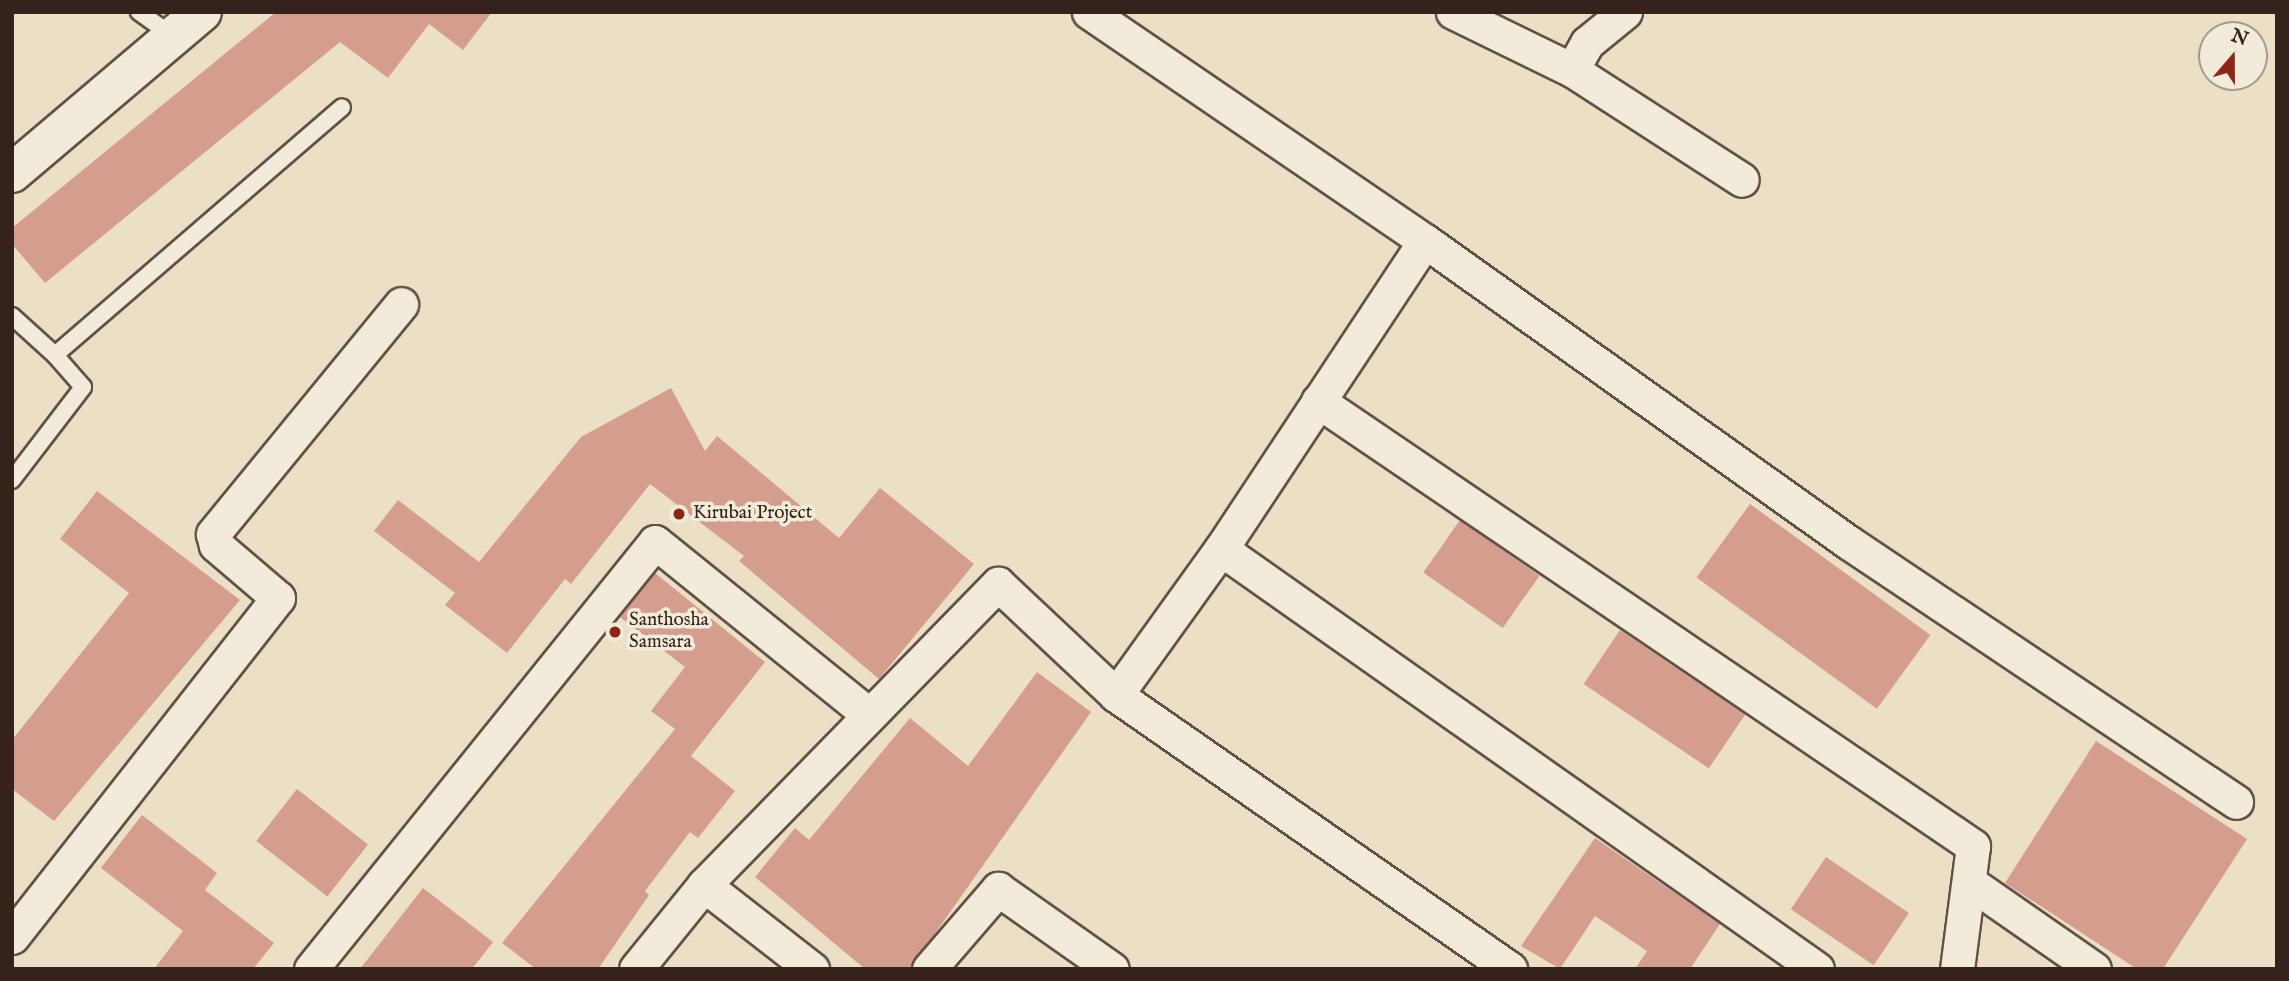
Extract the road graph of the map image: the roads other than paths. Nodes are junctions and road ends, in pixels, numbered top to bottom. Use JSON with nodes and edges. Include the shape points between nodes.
{"nodes":[{"id":1,"x":139,"y":12,"type":"edge"},
{"id":2,"x":202,"y":12,"type":"edge"},
{"id":3,"x":1089,"y":12,"type":"edge"},
{"id":4,"x":1453,"y":12,"type":"edge"},
{"id":5,"x":1625,"y":12,"type":"edge"},
{"id":6,"x":174,"y":38,"type":"junction"},
{"id":7,"x":1572,"y":71,"type":"junction"},
{"id":8,"x":342,"y":107,"type":"dead end"},
{"id":9,"x":12,"y":173,"type":"edge"},
{"id":10,"x":1742,"y":180,"type":"dead end"},
{"id":11,"x":1425,"y":241,"type":"junction"},
{"id":12,"x":401,"y":304,"type":"dead end"},
{"id":13,"x":12,"y":316,"type":"edge"},
{"id":14,"x":55,"y":355,"type":"junction"},
{"id":15,"x":1318,"y":401,"type":"junction"},
{"id":16,"x":12,"y":480,"type":"edge"},
{"id":17,"x":1221,"y":549,"type":"junction"},
{"id":18,"x":1116,"y":695,"type":"junction"},
{"id":19,"x":867,"y":713,"type":"junction"},
{"id":20,"x":2236,"y":802,"type":"dead end"},
{"id":21,"x":1969,"y":882,"type":"junction"},
{"id":22,"x":704,"y":885,"type":"junction"},
{"id":23,"x":12,"y":937,"type":"edge"},
{"id":24,"x":311,"y":969,"type":"edge"},
{"id":25,"x":636,"y":969,"type":"edge"},
{"id":26,"x":811,"y":969,"type":"edge"},
{"id":27,"x":929,"y":969,"type":"edge"},
{"id":28,"x":1112,"y":969,"type":"edge"},
{"id":29,"x":1510,"y":969,"type":"edge"},
{"id":30,"x":1817,"y":969,"type":"edge"},
{"id":31,"x":1957,"y":969,"type":"edge"},
{"id":32,"x":2094,"y":969,"type":"edge"}],
"edges":[{"from":1,"to":6,"type":"lane"},
{"from":2,"to":6,"type":"street"},
{"from":3,"to":11,"type":"street"},
{"from":4,"to":7,"type":"street"},
{"from":5,"to":7,"type":"street","via":[[1587,43]]},
{"from":6,"to":9,"type":"street"},
{"from":7,"to":10,"type":"street"},
{"from":8,"to":14,"type":"lane"},
{"from":11,"to":15,"type":"street"},
{"from":11,"to":20,"type":"street","via":[[1847,542]]},
{"from":12,"to":23,"type":"street","via":[[212,534],[216,545],[278,598]]},
{"from":13,"to":14,"type":"lane"},
{"from":14,"to":16,"type":"lane","via":[[83,387]]},
{"from":15,"to":17,"type":"street"},
{"from":15,"to":21,"type":"street","via":[[1973,846]]},
{"from":17,"to":18,"type":"street"},
{"from":17,"to":30,"type":"street"},
{"from":18,"to":19,"type":"street","via":[[999,583]]},
{"from":18,"to":29,"type":"street"},
{"from":19,"to":22,"type":"street"},
{"from":19,"to":24,"type":"street","via":[[655,542]]},
{"from":21,"to":31,"type":"street"},
{"from":21,"to":32,"type":"street"},
{"from":22,"to":25,"type":"street"},
{"from":22,"to":26,"type":"street"},
{"from":27,"to":28,"type":"street","via":[[998,888]]}]}
